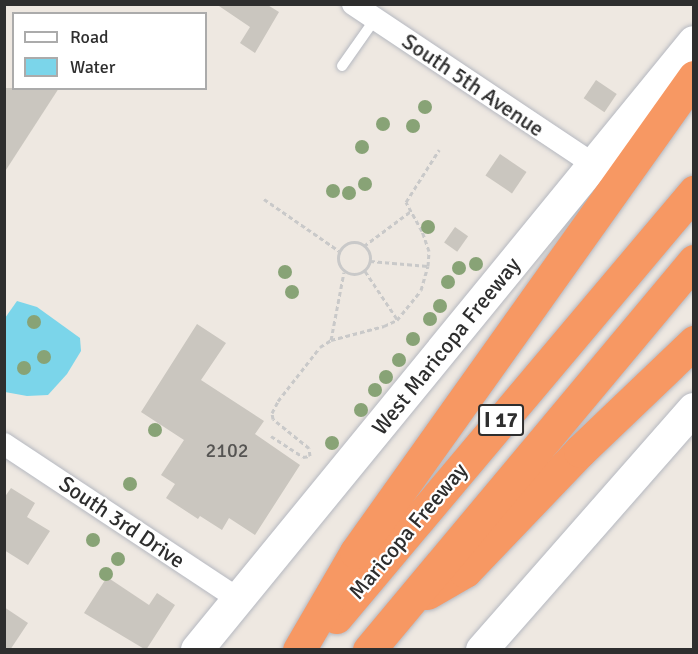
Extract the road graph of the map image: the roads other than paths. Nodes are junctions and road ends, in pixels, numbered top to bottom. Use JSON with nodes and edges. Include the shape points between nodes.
{"nodes":[{"id":1,"x":353,"y":4,"type":"edge"},
{"id":2,"x":375,"y":19,"type":"junction"},
{"id":3,"x":693,"y":42,"type":"edge"},
{"id":4,"x":342,"y":66,"type":"dead end"},
{"id":5,"x":693,"y":77,"type":"edge"},
{"id":6,"x":594,"y":165,"type":"junction"},
{"id":7,"x":693,"y":192,"type":"edge"},
{"id":8,"x":693,"y":261,"type":"edge"},
{"id":9,"x":693,"y":342,"type":"edge"},
{"id":10,"x":693,"y":409,"type":"edge"},
{"id":11,"x":4,"y":444,"type":"edge"},
{"id":12,"x":240,"y":600,"type":"junction"},
{"id":13,"x":407,"y":605,"type":"junction"},
{"id":14,"x":197,"y":650,"type":"edge"},
{"id":15,"x":299,"y":650,"type":"edge"},
{"id":16,"x":309,"y":650,"type":"edge"},
{"id":17,"x":369,"y":650,"type":"edge"},
{"id":18,"x":482,"y":650,"type":"edge"}],
"edges":[{"from":1,"to":2,"type":"street","name":"South 5th Avenue"},
{"from":2,"to":4,"type":"lane"},
{"from":2,"to":6,"type":"street","name":"South 5th Avenue"},
{"from":3,"to":6,"type":"main road","name":"West Maricopa Freeway"},
{"from":5,"to":15,"type":"highway","via":[[356,552]]},
{"from":6,"to":12,"type":"main road","name":"West Maricopa Freeway"},
{"from":7,"to":16,"type":"highway","name":"Maricopa Freeway","number":"I 17"},
{"from":8,"to":13,"type":"highway","name":"Maricopa Freeway","number":"I 17"},
{"from":9,"to":13,"type":"highway","via":[[465,571]]},
{"from":10,"to":18,"type":"main road"},
{"from":11,"to":12,"type":"street","name":"South 3rd Drive"},
{"from":12,"to":14,"type":"main road","name":"West Maricopa Freeway"},
{"from":13,"to":17,"type":"highway","name":"Maricopa Freeway","number":"I 17"}]}
